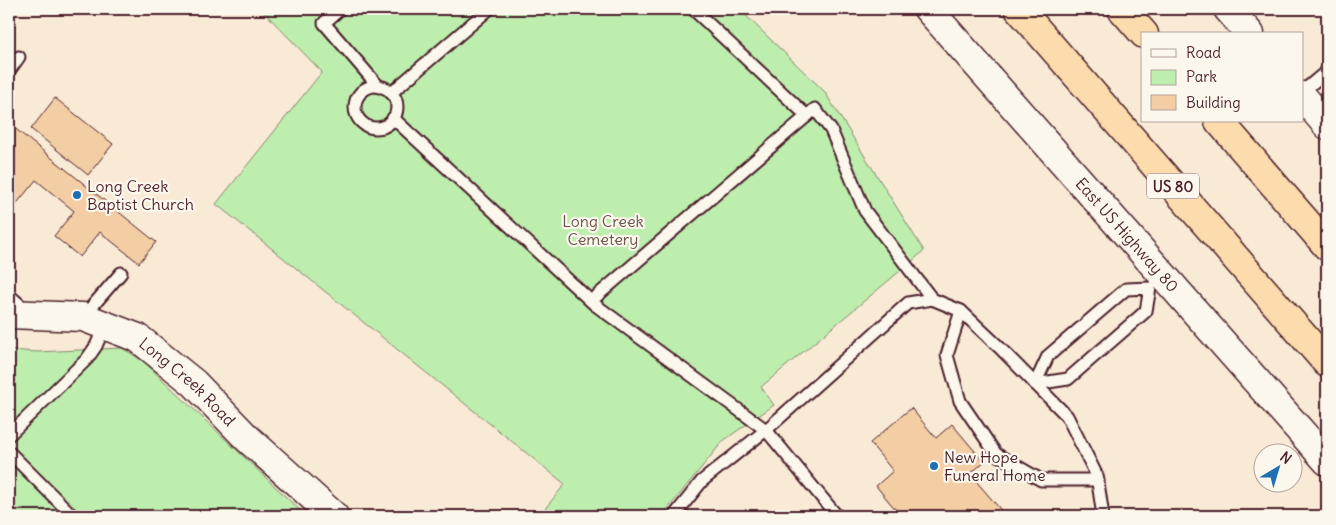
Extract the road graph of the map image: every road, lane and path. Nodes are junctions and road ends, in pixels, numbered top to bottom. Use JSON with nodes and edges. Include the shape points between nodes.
{"nodes":[{"id":1,"x":340,"y":9,"type":"edge"},
{"id":2,"x":489,"y":9,"type":"edge"},
{"id":3,"x":694,"y":9,"type":"edge"},
{"id":4,"x":928,"y":9,"type":"edge"},
{"id":5,"x":1019,"y":9,"type":"edge"},
{"id":6,"x":1122,"y":9,"type":"edge"},
{"id":7,"x":1228,"y":9,"type":"edge"},
{"id":8,"x":1142,"y":32,"type":"edge"},
{"id":9,"x":1248,"y":32,"type":"edge"},
{"id":10,"x":19,"y":57,"type":"dead end"},
{"id":11,"x":9,"y":71,"type":"edge"},
{"id":12,"x":1327,"y":71,"type":"edge"},
{"id":13,"x":379,"y":87,"type":"junction"},
{"id":14,"x":1304,"y":92,"type":"edge"},
{"id":15,"x":391,"y":93,"type":"junction"},
{"id":16,"x":1304,"y":96,"type":"edge"},
{"id":17,"x":807,"y":116,"type":"junction"},
{"id":18,"x":394,"y":118,"type":"junction"},
{"id":19,"x":1220,"y":122,"type":"edge"},
{"id":20,"x":1327,"y":125,"type":"edge"},
{"id":21,"x":1327,"y":246,"type":"edge"},
{"id":22,"x":121,"y":273,"type":"dead end"},
{"id":23,"x":1157,"y":282,"type":"junction"},
{"id":24,"x":9,"y":295,"type":"edge"},
{"id":25,"x":932,"y":299,"type":"junction"},
{"id":26,"x":591,"y":301,"type":"junction"},
{"id":27,"x":961,"y":311,"type":"junction"},
{"id":28,"x":20,"y":315,"type":"edge"},
{"id":29,"x":94,"y":321,"type":"junction"},
{"id":30,"x":1327,"y":363,"type":"edge"},
{"id":31,"x":1035,"y":384,"type":"junction"},
{"id":32,"x":766,"y":430,"type":"junction"},
{"id":33,"x":9,"y":435,"type":"edge"},
{"id":34,"x":9,"y":452,"type":"edge"},
{"id":35,"x":1327,"y":461,"type":"edge"},
{"id":36,"x":1098,"y":480,"type":"junction"},
{"id":37,"x":73,"y":516,"type":"edge"},
{"id":38,"x":334,"y":516,"type":"edge"},
{"id":39,"x":674,"y":516,"type":"edge"},
{"id":40,"x":837,"y":516,"type":"edge"},
{"id":41,"x":1103,"y":516,"type":"edge"}],
"edges":[{"from":1,"to":13,"type":"lane","via":[[324,23]]},
{"from":2,"to":15,"type":"lane"},
{"from":3,"to":17,"type":"lane"},
{"from":4,"to":23,"type":"main road","name":"East US Highway 80"},
{"from":5,"to":30,"type":"highway","number":"US 80"},
{"from":6,"to":8,"type":"highway"},
{"from":7,"to":9,"type":"main road"},
{"from":10,"to":11,"type":"lane"},
{"from":12,"to":14,"type":"lane"},
{"from":13,"to":15,"type":"lane"},
{"from":13,"to":18,"type":"lane","via":[[360,93],[356,113],[370,127],[383,127]]},
{"from":15,"to":18,"type":"lane","via":[[397,105]]},
{"from":16,"to":20,"type":"main road"},
{"from":17,"to":25,"type":"lane","via":[[814,109],[830,130],[865,211]]},
{"from":17,"to":26,"type":"lane"},
{"from":18,"to":26,"type":"lane"},
{"from":19,"to":21,"type":"highway"},
{"from":22,"to":29,"type":"lane"},
{"from":23,"to":31,"type":"lane","via":[[1126,289],[1048,356]]},
{"from":23,"to":31,"type":"lane","via":[[1146,311],[1068,379]]},
{"from":23,"to":35,"type":"main road","name":"East US Highway 80"},
{"from":24,"to":28,"type":"lane","via":[[18,302]]},
{"from":25,"to":27,"type":"lane"},
{"from":25,"to":32,"type":"lane","via":[[908,303]]},
{"from":26,"to":32,"type":"lane"},
{"from":27,"to":31,"type":"lane"},
{"from":27,"to":36,"type":"lane","via":[[947,355],[960,401],[996,454],[1041,480]]},
{"from":28,"to":29,"type":"main road","name":"Long Creek Road"},
{"from":29,"to":33,"type":"lane","via":[[96,346],[87,359]]},
{"from":29,"to":38,"type":"main road","name":"Long Creek Road","via":[[138,338],[194,383],[246,437]]},
{"from":31,"to":36,"type":"lane","via":[[1067,416]]},
{"from":32,"to":39,"type":"lane","via":[[702,480]]},
{"from":32,"to":40,"type":"lane"},
{"from":34,"to":37,"type":"lane"},
{"from":36,"to":41,"type":"lane"}]}
